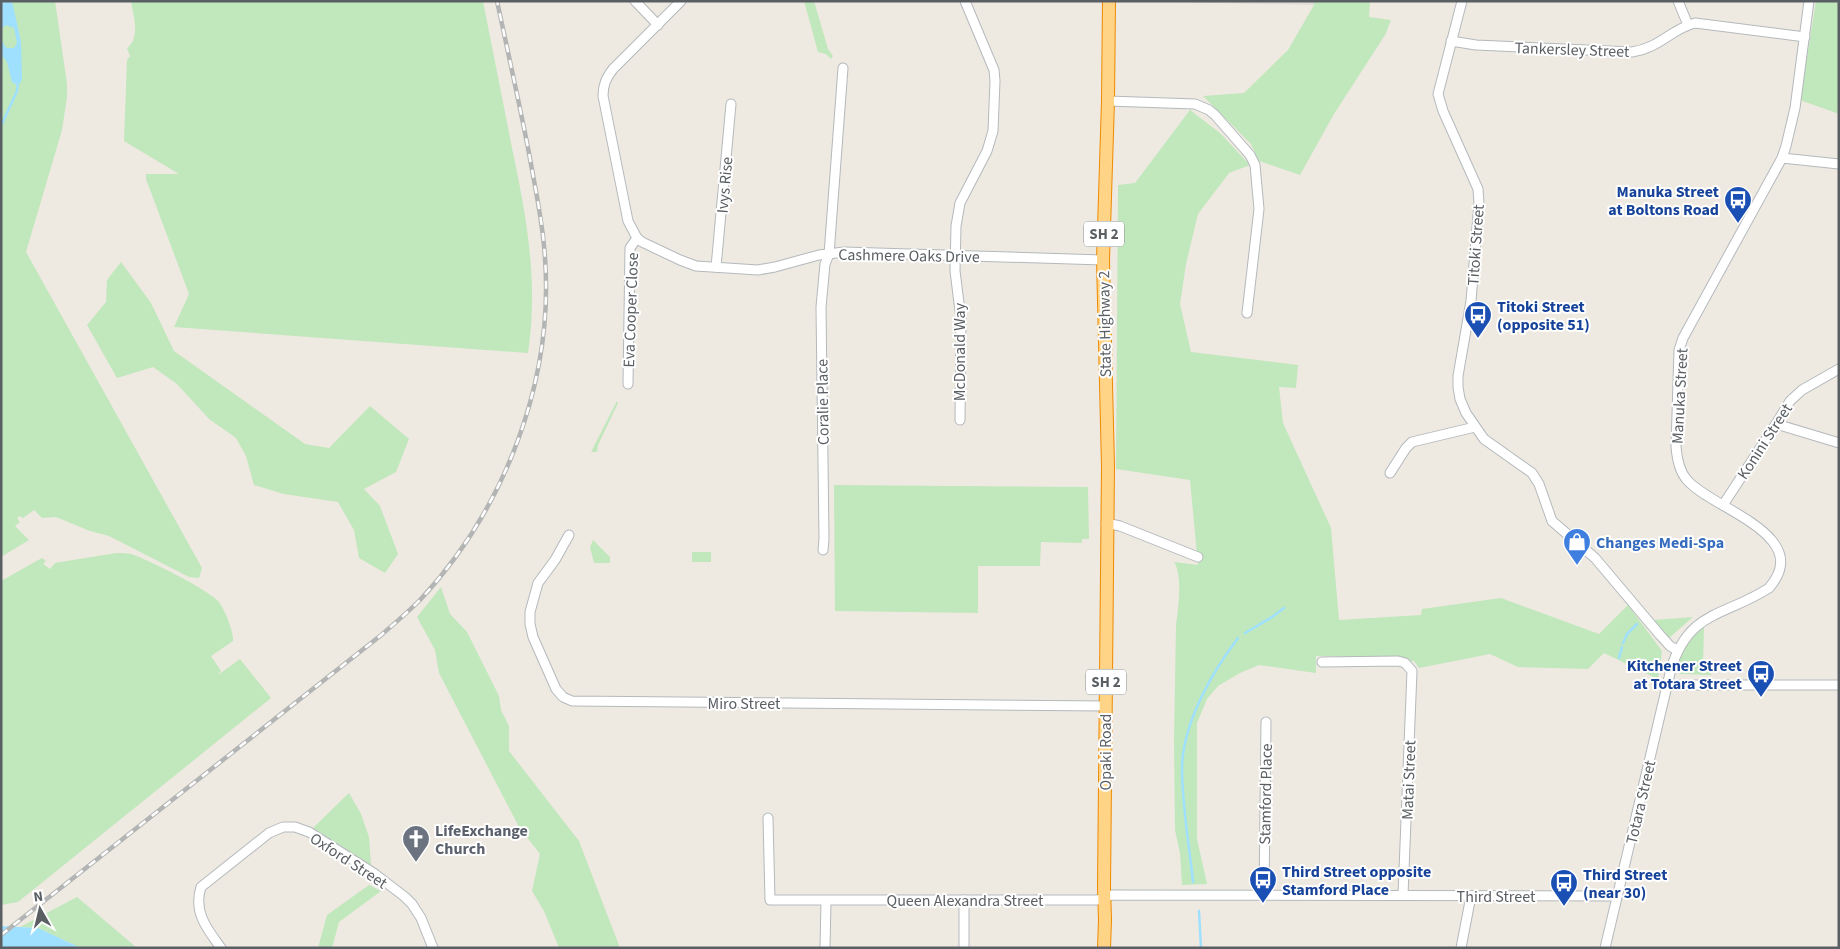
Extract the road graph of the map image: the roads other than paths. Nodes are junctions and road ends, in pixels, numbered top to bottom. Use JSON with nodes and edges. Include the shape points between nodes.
{"nodes":[{"id":1,"x":635,"y":1,"type":"edge"},
{"id":2,"x":681,"y":1,"type":"edge"},
{"id":3,"x":1109,"y":1,"type":"edge"},
{"id":4,"x":1462,"y":1,"type":"edge"},
{"id":5,"x":1678,"y":1,"type":"edge"},
{"id":6,"x":1810,"y":1,"type":"edge"},
{"id":7,"x":966,"y":3,"type":"edge"},
{"id":8,"x":658,"y":25,"type":"junction"},
{"id":9,"x":1688,"y":25,"type":"junction"},
{"id":10,"x":1805,"y":37,"type":"junction"},
{"id":11,"x":1452,"y":42,"type":"junction"},
{"id":12,"x":843,"y":68,"type":"dead end"},
{"id":13,"x":1108,"y":101,"type":"junction"},
{"id":14,"x":731,"y":104,"type":"dead end"},
{"id":15,"x":1782,"y":158,"type":"junction"},
{"id":16,"x":1839,"y":164,"type":"edge"},
{"id":17,"x":637,"y":238,"type":"junction"},
{"id":18,"x":829,"y":254,"type":"junction"},
{"id":19,"x":955,"y":255,"type":"junction"},
{"id":20,"x":1103,"y":260,"type":"junction"},
{"id":21,"x":716,"y":267,"type":"junction"},
{"id":22,"x":1247,"y":313,"type":"dead end"},
{"id":23,"x":1839,"y":369,"type":"edge"},
{"id":24,"x":628,"y":384,"type":"dead end"},
{"id":25,"x":960,"y":420,"type":"dead end"},
{"id":26,"x":1776,"y":424,"type":"junction"},
{"id":27,"x":1475,"y":428,"type":"junction"},
{"id":28,"x":1839,"y":443,"type":"edge"},
{"id":29,"x":1108,"y":466,"type":"joint"},
{"id":30,"x":1390,"y":473,"type":"dead end"},
{"id":31,"x":1723,"y":504,"type":"junction"},
{"id":32,"x":1106,"y":523,"type":"junction"},
{"id":33,"x":570,"y":535,"type":"dead end"},
{"id":34,"x":823,"y":550,"type":"dead end"},
{"id":35,"x":1198,"y":557,"type":"dead end"},
{"id":36,"x":1677,"y":650,"type":"junction"},
{"id":37,"x":1322,"y":662,"type":"dead end"},
{"id":38,"x":1668,"y":685,"type":"junction"},
{"id":39,"x":1839,"y":685,"type":"edge"},
{"id":40,"x":1106,"y":706,"type":"junction"},
{"id":41,"x":1266,"y":722,"type":"dead end"},
{"id":42,"x":768,"y":818,"type":"dead end"},
{"id":43,"x":1403,"y":895,"type":"junction"},
{"id":44,"x":1264,"y":896,"type":"junction"},
{"id":45,"x":1470,"y":896,"type":"junction"},
{"id":46,"x":1617,"y":896,"type":"junction"},
{"id":47,"x":1104,"y":898,"type":"junction"},
{"id":48,"x":964,"y":900,"type":"junction"},
{"id":49,"x":826,"y":901,"type":"junction"},
{"id":50,"x":221,"y":948,"type":"edge"},
{"id":51,"x":432,"y":948,"type":"edge"},
{"id":52,"x":826,"y":948,"type":"edge"},
{"id":53,"x":964,"y":948,"type":"edge"},
{"id":54,"x":1104,"y":948,"type":"edge"},
{"id":55,"x":1461,"y":948,"type":"edge"},
{"id":56,"x":1605,"y":948,"type":"edge"}],
"edges":[{"from":1,"to":8,"type":"street"},
{"from":2,"to":8,"type":"street"},
{"from":3,"to":13,"type":"highway","name":"State Highway 2","number":"SH 2"},
{"from":4,"to":11,"type":"street","name":"Titoki Street"},
{"from":5,"to":9,"type":"street"},
{"from":6,"to":10,"type":"street","name":"Manuka Street"},
{"from":7,"to":19,"type":"street","name":"McDonald Way","via":[[994,70],[995,106],[990,141],[960,203]]},
{"from":8,"to":17,"type":"street","via":[[613,69],[606,79],[602,96],[628,221]]},
{"from":9,"to":10,"type":"street","via":[[1706,24]]},
{"from":9,"to":11,"type":"street","name":"Tankersley Street","via":[[1655,46],[1632,52]]},
{"from":10,"to":15,"type":"street","name":"Manuka Street","via":[[1795,108]]},
{"from":11,"to":27,"type":"street","name":"Titoki Street","via":[[1438,94],[1478,189],[1479,203],[1471,301],[1458,382],[1460,399]]},
{"from":12,"to":18,"type":"street","name":"Coralie Place"},
{"from":13,"to":20,"type":"highway","name":"State Highway 2","number":"SH 2"},
{"from":13,"to":22,"type":"street","via":[[1202,106],[1215,115],[1250,155],[1255,165],[1258,209]]},
{"from":14,"to":21,"type":"street","name":"Ivys Rise"},
{"from":15,"to":16,"type":"street"},
{"from":15,"to":31,"type":"street","name":"Manuka Street","via":[[1690,324],[1679,350],[1676,447],[1679,465],[1686,479]]},
{"from":17,"to":21,"type":"street","name":"Cashmere Oaks Drive","via":[[688,264]]},
{"from":17,"to":24,"type":"street","name":"Eva Cooper Close","via":[[630,248]]},
{"from":18,"to":19,"type":"street","name":"Cashmere Oaks Drive"},
{"from":18,"to":21,"type":"street","name":"Cashmere Oaks Drive","via":[[766,269]]},
{"from":18,"to":34,"type":"street","name":"Coralie Place","via":[[825,264],[822,307]]},
{"from":19,"to":20,"type":"street","name":"Cashmere Oaks Drive"},
{"from":19,"to":25,"type":"street","name":"McDonald Way","via":[[961,319]]},
{"from":20,"to":29,"type":"highway","name":"State Highway 2","number":"SH 2"},
{"from":23,"to":26,"type":"street","name":"Konini Street","via":[[1802,390],[1790,401]]},
{"from":26,"to":28,"type":"street"},
{"from":26,"to":31,"type":"street","name":"Konini Street"},
{"from":27,"to":30,"type":"street","via":[[1412,442]]},
{"from":27,"to":36,"type":"street","name":"Titoki Street","via":[[1496,449],[1532,473],[1552,520],[1595,558],[1660,636]]},
{"from":29,"to":32,"type":"highway","name":"Opaki Road","number":"SH 2"},
{"from":31,"to":36,"type":"street","name":"Manuka Street","via":[[1771,539],[1779,554],[1778,574],[1769,588],[1692,628]]},
{"from":32,"to":35,"type":"street"},
{"from":32,"to":40,"type":"highway","name":"Opaki Road","number":"SH 2"},
{"from":33,"to":40,"type":"street","name":"Miro Street","via":[[538,583],[530,624],[556,688],[563,697],[572,701]]},
{"from":36,"to":38,"type":"street","name":"Manuka Street"},
{"from":37,"to":43,"type":"street","name":"Matai Street","via":[[1398,661],[1408,666],[1412,674]]},
{"from":38,"to":39,"type":"street"},
{"from":38,"to":46,"type":"street","name":"Totara Street"},
{"from":40,"to":47,"type":"highway","name":"Opaki Road","number":"SH 2"},
{"from":41,"to":44,"type":"street","name":"Stamford Place"},
{"from":42,"to":49,"type":"street","name":"Queen Alexandra Street","via":[[770,900]]},
{"from":43,"to":44,"type":"street","name":"Third Street"},
{"from":43,"to":45,"type":"street","name":"Third Street"},
{"from":44,"to":47,"type":"street","name":"Third Street","via":[[1112,895]]},
{"from":45,"to":46,"type":"street","name":"Third Street"},
{"from":45,"to":55,"type":"street"},
{"from":46,"to":56,"type":"street","name":"Totara Street"},
{"from":47,"to":48,"type":"street","name":"Queen Alexandra Street"},
{"from":47,"to":54,"type":"highway","name":"Opaki Road","number":"SH 2"},
{"from":48,"to":49,"type":"street","name":"Queen Alexandra Street"},
{"from":48,"to":53,"type":"street"},
{"from":49,"to":52,"type":"street"},
{"from":50,"to":51,"type":"street","name":"Oxford Street","via":[[205,927],[200,913],[198,897],[201,887],[269,833],[283,827],[309,832],[405,897],[421,918]]}]}
